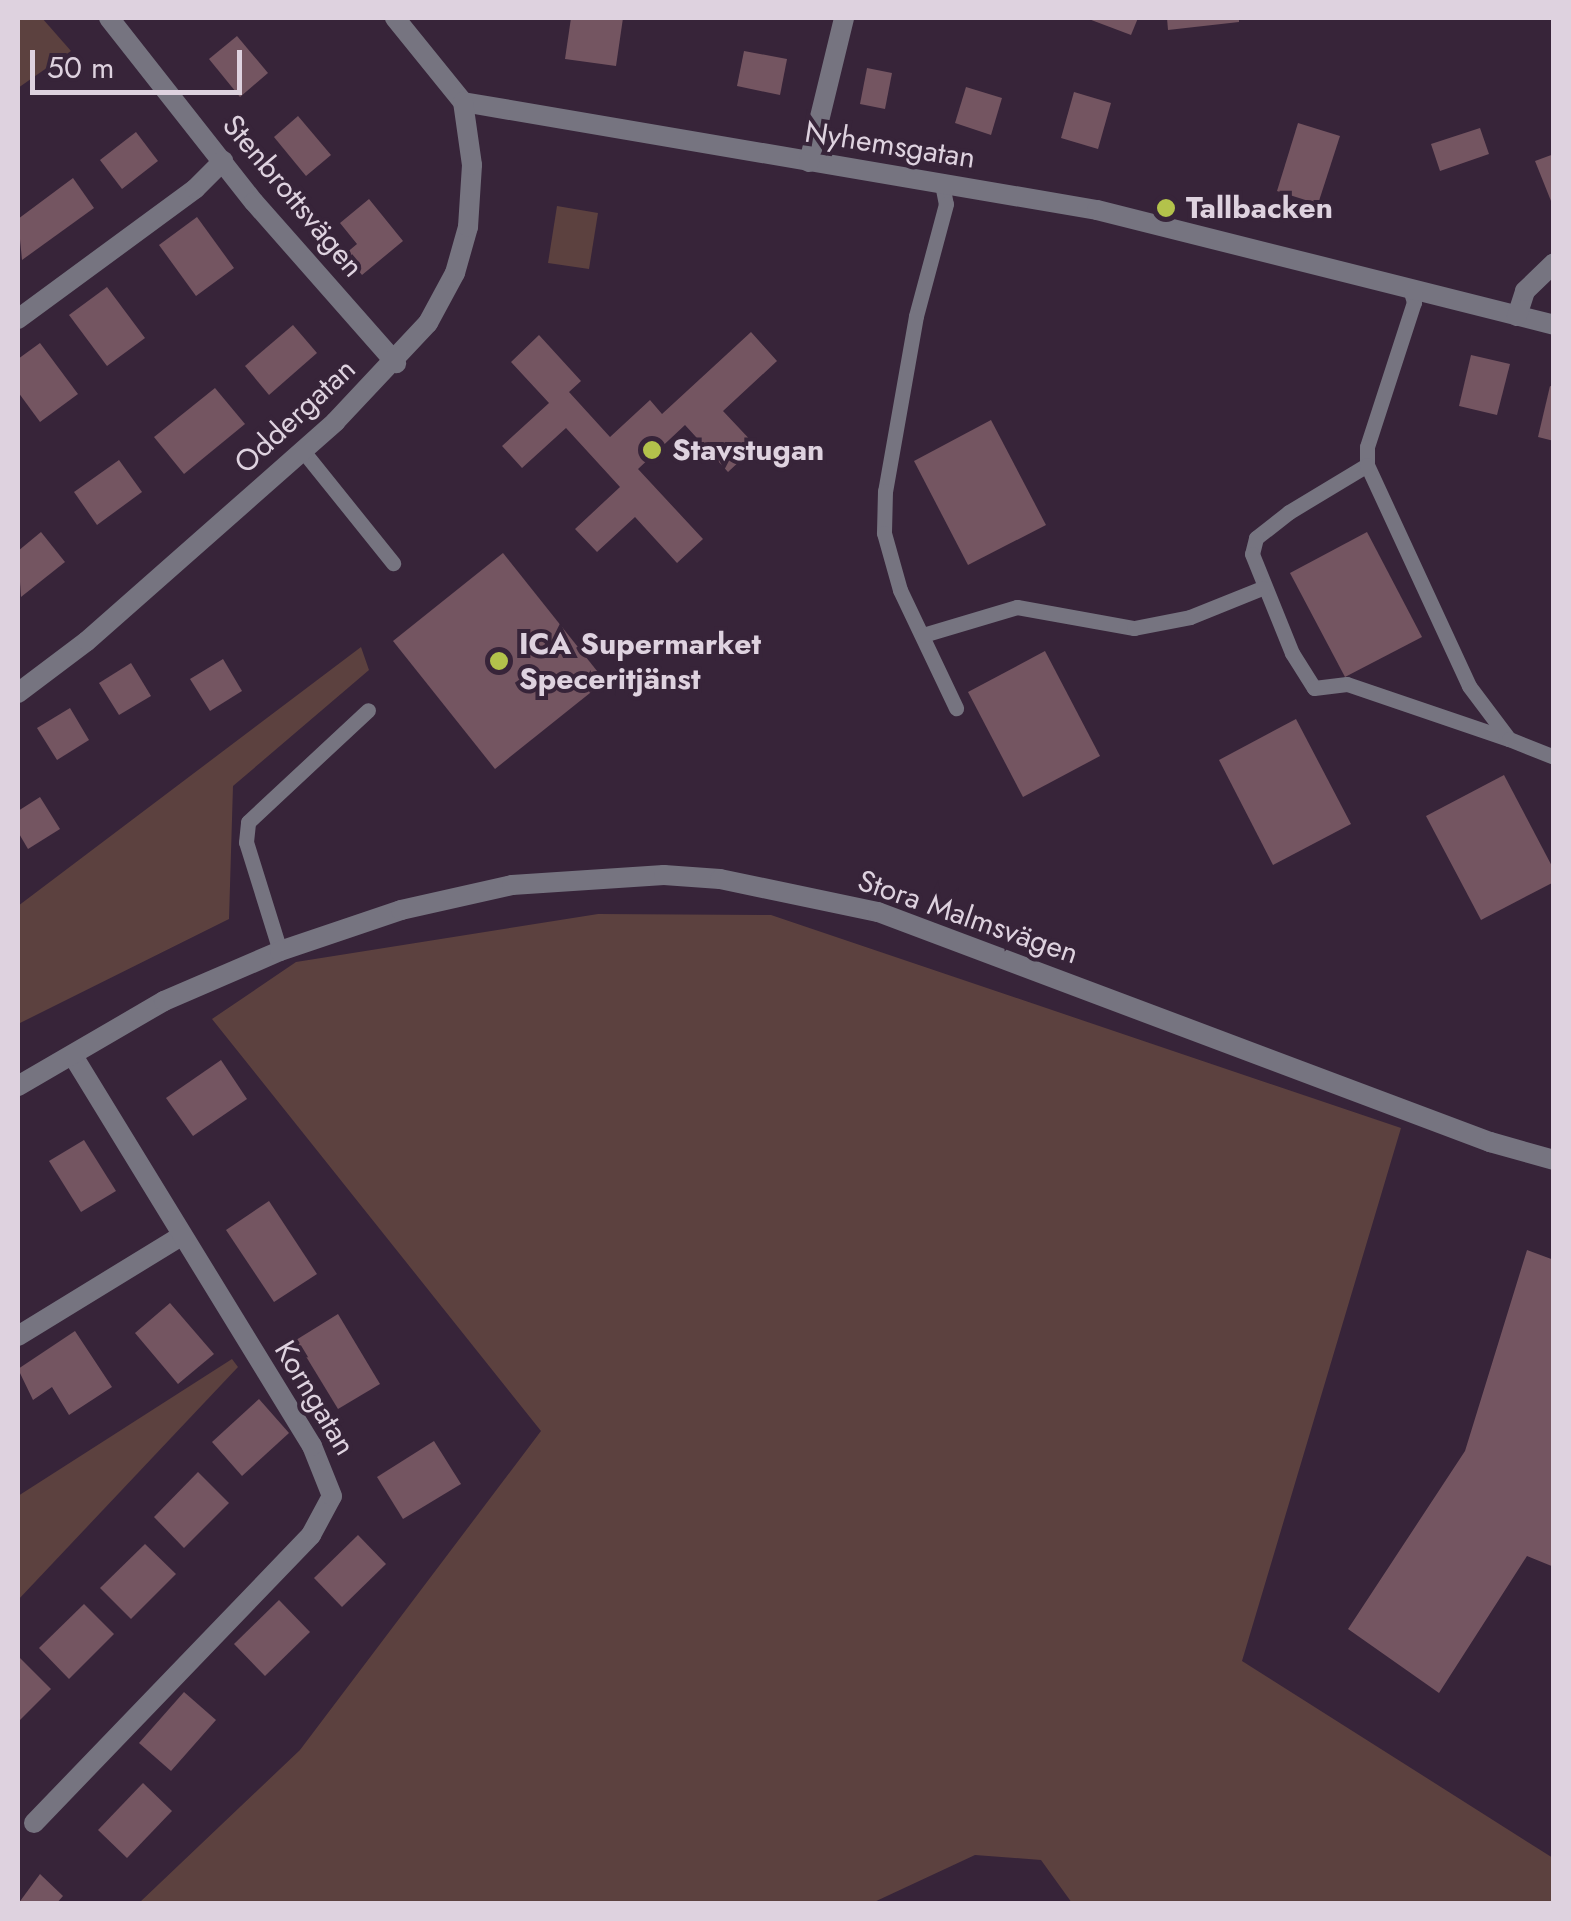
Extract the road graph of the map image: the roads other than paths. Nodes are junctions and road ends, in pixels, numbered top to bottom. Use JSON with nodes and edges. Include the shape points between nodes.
{"nodes":[{"id":1,"x":109,"y":18,"type":"edge"},
{"id":2,"x":395,"y":18,"type":"edge"},
{"id":3,"x":844,"y":18,"type":"edge"},
{"id":4,"x":463,"y":102,"type":"junction"},
{"id":5,"x":223,"y":162,"type":"junction"},
{"id":6,"x":809,"y":162,"type":"junction"},
{"id":7,"x":942,"y":184,"type":"junction"},
{"id":8,"x":1554,"y":263,"type":"edge"},
{"id":9,"x":1410,"y":288,"type":"junction"},
{"id":10,"x":1517,"y":316,"type":"junction"},
{"id":11,"x":18,"y":318,"type":"edge"},
{"id":12,"x":1554,"y":326,"type":"edge"},
{"id":13,"x":396,"y":363,"type":"junction"},
{"id":14,"x":303,"y":451,"type":"junction"},
{"id":15,"x":1367,"y":465,"type":"junction"},
{"id":16,"x":394,"y":563,"type":"dead end"},
{"id":17,"x":1262,"y":588,"type":"junction"},
{"id":18,"x":923,"y":634,"type":"junction"},
{"id":19,"x":18,"y":693,"type":"edge"},
{"id":20,"x":956,"y":708,"type":"dead end"},
{"id":21,"x":368,"y":710,"type":"dead end"},
{"id":22,"x":1509,"y":739,"type":"junction"},
{"id":23,"x":1554,"y":756,"type":"edge"},
{"id":24,"x":280,"y":951,"type":"junction"},
{"id":25,"x":73,"y":1056,"type":"junction"},
{"id":26,"x":18,"y":1086,"type":"edge"},
{"id":27,"x":1554,"y":1160,"type":"edge"},
{"id":28,"x":181,"y":1236,"type":"junction"},
{"id":29,"x":18,"y":1336,"type":"edge"},
{"id":30,"x":34,"y":1822,"type":"dead end"}],
"edges":[{"from":1,"to":5,"type":"street","name":"Stenbrottsvägen"},
{"from":2,"to":4,"type":"street"},
{"from":3,"to":6,"type":"street"},
{"from":4,"to":6,"type":"street","name":"Nyhemsgatan"},
{"from":4,"to":13,"type":"street","name":"Oddergatan","via":[[472,165],[468,227],[455,273]]},
{"from":5,"to":11,"type":"street","via":[[196,189]]},
{"from":5,"to":13,"type":"street","name":"Stenbrottsvägen"},
{"from":6,"to":7,"type":"street","name":"Nyhemsgatan"},
{"from":7,"to":9,"type":"street","name":"Nyhemsgatan","via":[[1097,210]]},
{"from":7,"to":18,"type":"lane","via":[[946,204],[916,316],[885,491],[884,533],[900,590]]},
{"from":8,"to":10,"type":"street","via":[[1525,291]]},
{"from":9,"to":10,"type":"street","name":"Nyhemsgatan"},
{"from":9,"to":15,"type":"lane","via":[[1414,302]]},
{"from":10,"to":12,"type":"street","name":"Nyhemsgatan"},
{"from":13,"to":14,"type":"street","name":"Oddergatan"},
{"from":14,"to":16,"type":"lane"},
{"from":14,"to":19,"type":"street","name":"Oddergatan","via":[[87,641]]},
{"from":15,"to":17,"type":"lane","via":[[1256,538],[1252,554]]},
{"from":15,"to":22,"type":"lane","via":[[1461,671]]},
{"from":17,"to":18,"type":"lane","via":[[1190,616],[1134,628],[1018,607]]},
{"from":17,"to":22,"type":"lane","via":[[1314,688],[1347,684]]},
{"from":18,"to":20,"type":"lane"},
{"from":21,"to":24,"type":"lane","via":[[248,822],[246,842]]},
{"from":22,"to":23,"type":"lane"},
{"from":24,"to":25,"type":"street","name":"Stora Malmsvägen","via":[[164,1002]]},
{"from":24,"to":27,"type":"street","name":"Stora Malmsvägen","via":[[401,910],[512,884],[629,875],[720,878],[878,912],[1473,1136]]},
{"from":25,"to":26,"type":"street","name":"Stora Malmsvägen"},
{"from":25,"to":28,"type":"street","name":"Korngatan"},
{"from":28,"to":29,"type":"street"},
{"from":28,"to":30,"type":"street","name":"Korngatan","via":[[329,1476],[328,1514]]}]}
